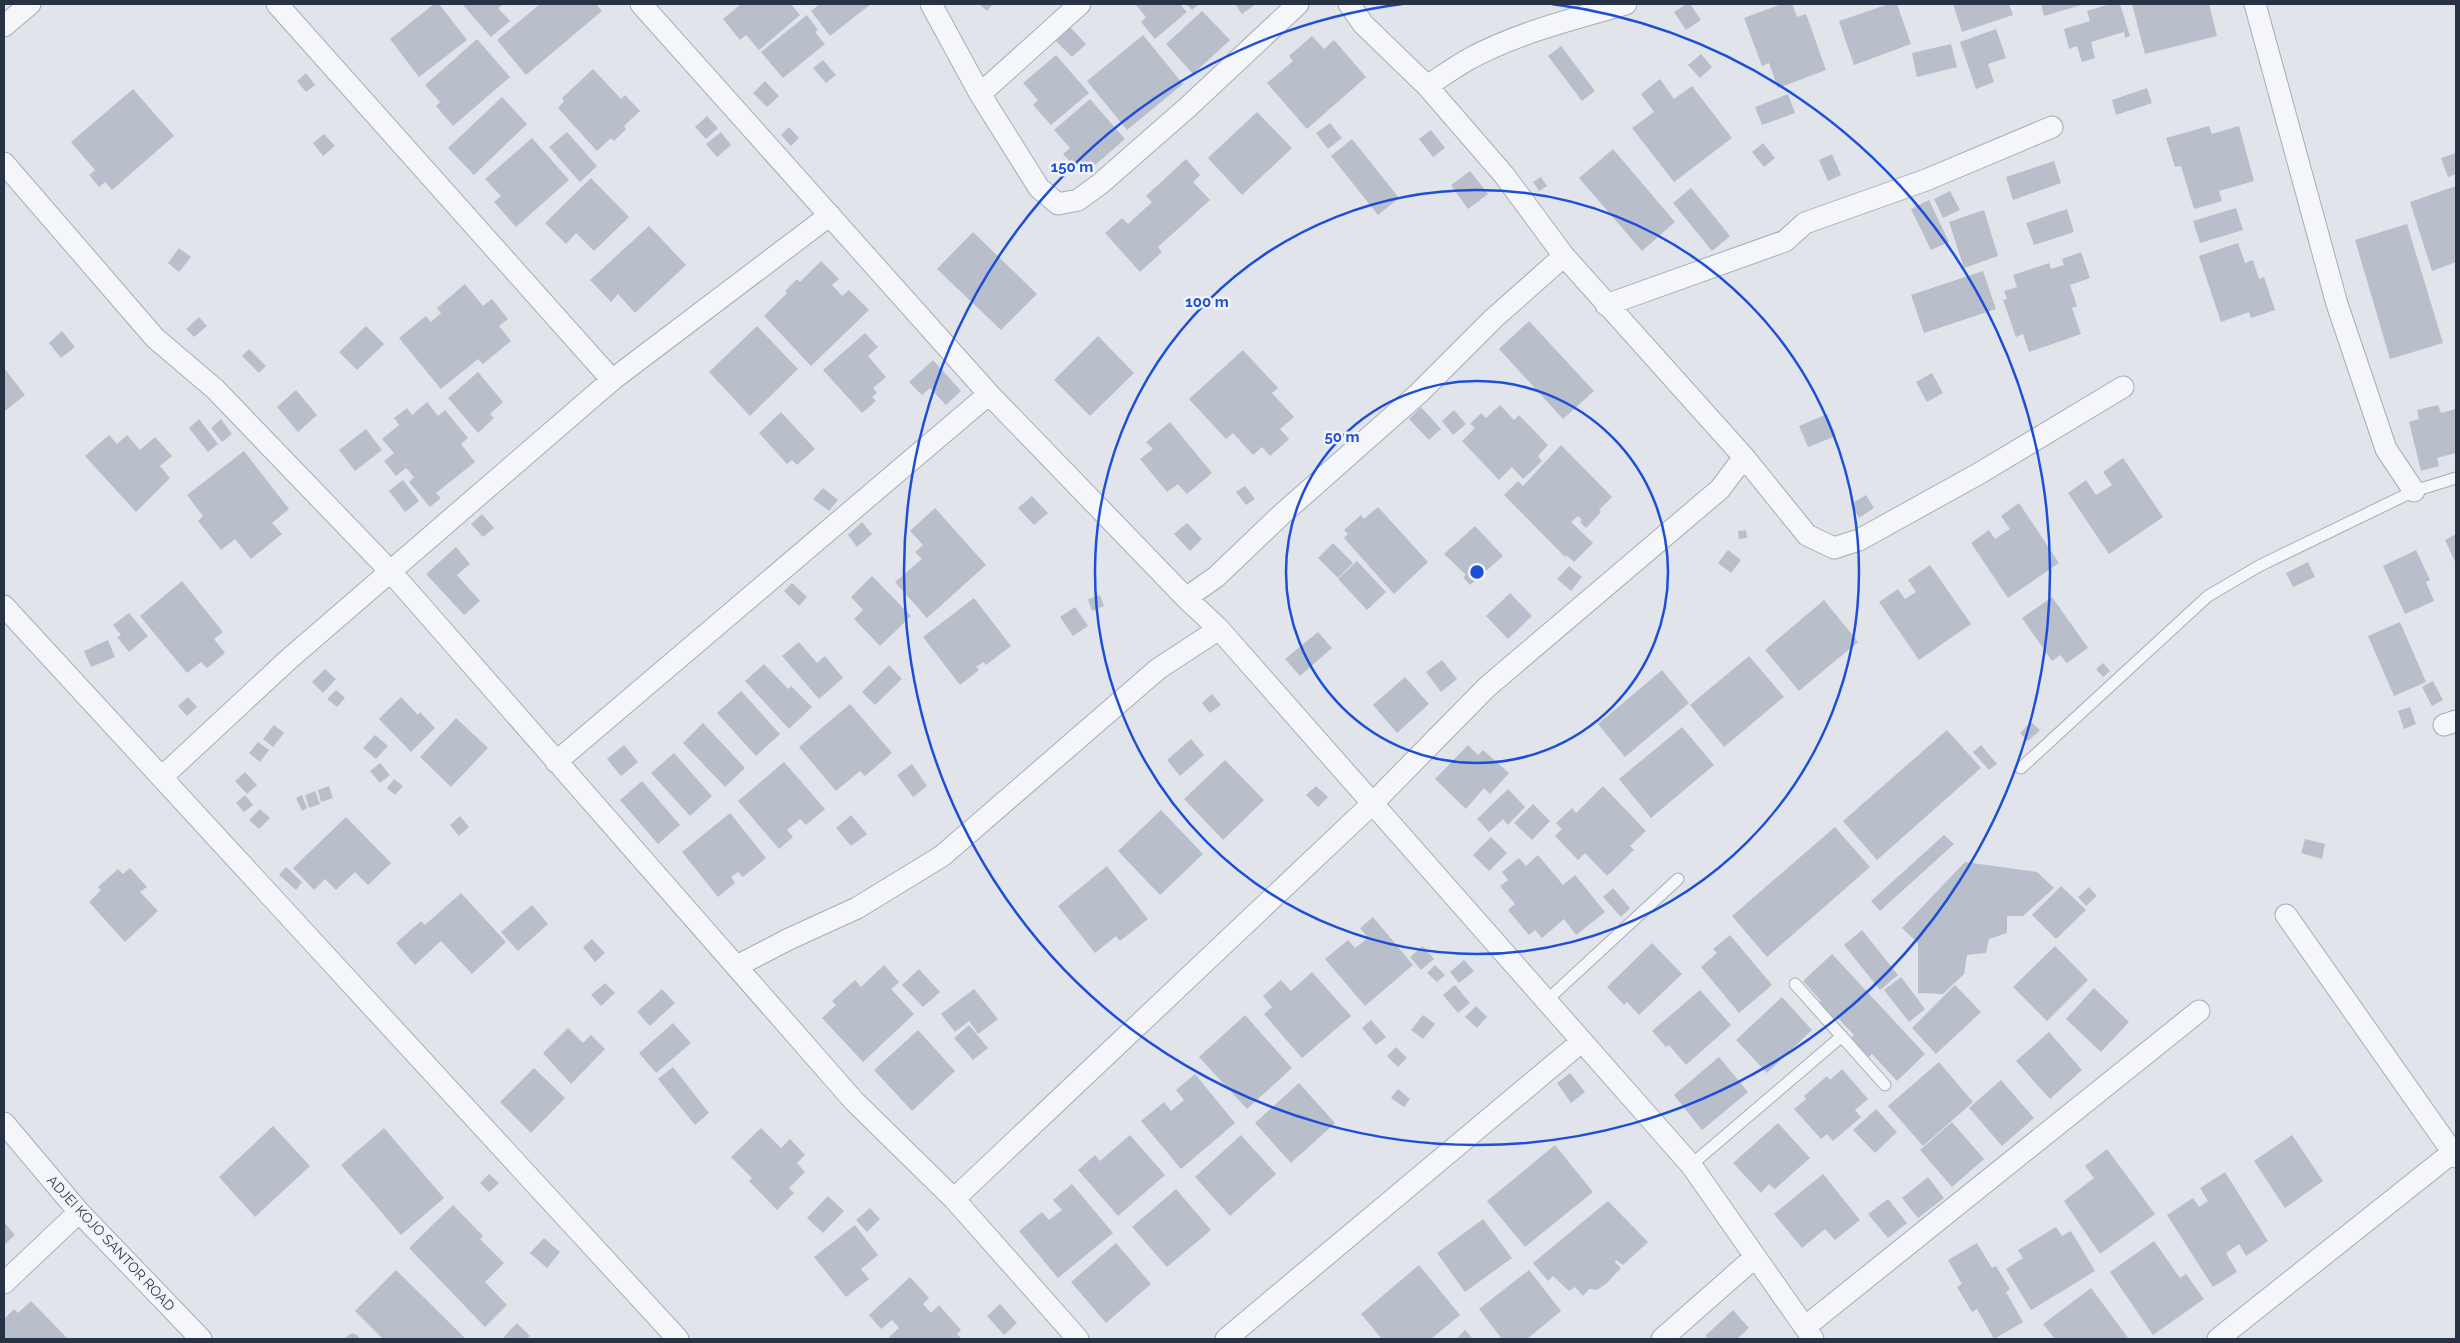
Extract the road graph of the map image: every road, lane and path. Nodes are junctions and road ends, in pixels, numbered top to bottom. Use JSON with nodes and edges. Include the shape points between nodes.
{"nodes":[{"id":1,"x":30,"y":4,"type":"edge"},
{"id":2,"x":277,"y":4,"type":"edge"},
{"id":3,"x":641,"y":4,"type":"edge"},
{"id":4,"x":931,"y":4,"type":"edge"},
{"id":5,"x":1080,"y":4,"type":"edge"},
{"id":6,"x":1298,"y":4,"type":"edge"},
{"id":7,"x":1349,"y":4,"type":"edge"},
{"id":8,"x":1626,"y":4,"type":"edge"},
{"id":9,"x":2255,"y":4,"type":"edge"},
{"id":10,"x":4,"y":26,"type":"edge"},
{"id":11,"x":1427,"y":86,"type":"junction"},
{"id":12,"x":980,"y":94,"type":"junction"},
{"id":13,"x":2052,"y":127,"type":"dead end"},
{"id":14,"x":4,"y":163,"type":"edge"},
{"id":15,"x":830,"y":214,"type":"junction"},
{"id":16,"x":1564,"y":256,"type":"junction"},
{"id":17,"x":1606,"y":304,"type":"junction"},
{"id":18,"x":612,"y":380,"type":"junction"},
{"id":19,"x":2123,"y":387,"type":"dead end"},
{"id":20,"x":989,"y":394,"type":"junction"},
{"id":21,"x":1744,"y":457,"type":"junction"},
{"id":22,"x":2456,"y":478,"type":"edge"},
{"id":23,"x":2414,"y":491,"type":"junction"},
{"id":24,"x":391,"y":572,"type":"junction"},
{"id":25,"x":1186,"y":598,"type":"junction"},
{"id":26,"x":4,"y":606,"type":"edge"},
{"id":27,"x":1219,"y":629,"type":"junction"},
{"id":28,"x":556,"y":762,"type":"junction"},
{"id":29,"x":2021,"y":768,"type":"dead end"},
{"id":30,"x":162,"y":778,"type":"junction"},
{"id":31,"x":1373,"y":803,"type":"junction"},
{"id":32,"x":1678,"y":879,"type":"dead end"},
{"id":33,"x":2286,"y":915,"type":"dead end"},
{"id":34,"x":736,"y":966,"type":"junction"},
{"id":35,"x":1796,"y":984,"type":"dead end"},
{"id":36,"x":1546,"y":1002,"type":"junction"},
{"id":37,"x":2199,"y":1011,"type":"dead end"},
{"id":38,"x":1842,"y":1036,"type":"junction"},
{"id":39,"x":1581,"y":1042,"type":"junction"},
{"id":40,"x":1884,"y":1085,"type":"dead end"},
{"id":41,"x":4,"y":1123,"type":"edge"},
{"id":42,"x":2455,"y":1155,"type":"edge"},
{"id":43,"x":1691,"y":1165,"type":"junction"},
{"id":44,"x":954,"y":1199,"type":"junction"},
{"id":45,"x":78,"y":1212,"type":"junction"},
{"id":46,"x":1754,"y":1258,"type":"junction"},
{"id":47,"x":4,"y":1283,"type":"edge"},
{"id":48,"x":1808,"y":1333,"type":"edge"},
{"id":49,"x":201,"y":1339,"type":"edge"},
{"id":50,"x":678,"y":1339,"type":"edge"},
{"id":51,"x":1078,"y":1339,"type":"edge"},
{"id":52,"x":1226,"y":1339,"type":"edge"},
{"id":53,"x":1662,"y":1339,"type":"edge"},
{"id":54,"x":2218,"y":1339,"type":"edge"}],
"edges":[{"from":1,"to":10,"type":"street"},
{"from":2,"to":18,"type":"street"},
{"from":3,"to":15,"type":"street"},
{"from":4,"to":12,"type":"street"},
{"from":5,"to":12,"type":"street"},
{"from":6,"to":12,"type":"street","via":[[1168,125],[1078,200],[1058,204],[1039,188]]},
{"from":7,"to":11,"type":"street","via":[[1363,24]]},
{"from":8,"to":11,"type":"street","via":[[1504,43],[1470,59]]},
{"from":9,"to":23,"type":"street","via":[[2337,304],[2386,449]]},
{"from":11,"to":16,"type":"street","via":[[1504,175]]},
{"from":13,"to":17,"type":"street","via":[[1926,180],[1805,223],[1785,241]]},
{"from":14,"to":24,"type":"street","via":[[154,338],[215,388]]},
{"from":15,"to":18,"type":"street"},
{"from":15,"to":20,"type":"street"},
{"from":16,"to":17,"type":"street"},
{"from":16,"to":25,"type":"street","via":[[1216,577]]},
{"from":17,"to":21,"type":"street"},
{"from":18,"to":24,"type":"street"},
{"from":19,"to":21,"type":"street","via":[[1980,473],[1859,540],[1834,548],[1807,535]]},
{"from":20,"to":25,"type":"street"},
{"from":20,"to":28,"type":"street"},
{"from":21,"to":31,"type":"street","via":[[1720,489],[1487,687]]},
{"from":22,"to":23,"type":"lane"},
{"from":23,"to":29,"type":"lane","via":[[2261,565],[2208,596]]},
{"from":24,"to":28,"type":"street"},
{"from":24,"to":30,"type":"street","via":[[289,660]]},
{"from":25,"to":27,"type":"street"},
{"from":26,"to":30,"type":"street"},
{"from":27,"to":31,"type":"street"},
{"from":27,"to":34,"type":"street","via":[[1158,669],[942,856],[857,908]]},
{"from":28,"to":34,"type":"street"},
{"from":30,"to":50,"type":"street"},
{"from":31,"to":36,"type":"street"},
{"from":31,"to":44,"type":"street"},
{"from":32,"to":36,"type":"lane"},
{"from":33,"to":42,"type":"street"},
{"from":34,"to":44,"type":"street","via":[[854,1101]]},
{"from":35,"to":38,"type":"lane"},
{"from":36,"to":39,"type":"street"},
{"from":37,"to":48,"type":"street"},
{"from":38,"to":40,"type":"lane"},
{"from":38,"to":43,"type":"lane"},
{"from":39,"to":43,"type":"street"},
{"from":39,"to":52,"type":"street"},
{"from":41,"to":45,"type":"street","name":"ADJEI KOJO SANTOR ROAD"},
{"from":42,"to":54,"type":"street"},
{"from":43,"to":46,"type":"street"},
{"from":44,"to":51,"type":"street"},
{"from":45,"to":47,"type":"street"},
{"from":45,"to":49,"type":"street","name":"ADJEI KOJO SANTOR ROAD"},
{"from":46,"to":48,"type":"street"},
{"from":46,"to":53,"type":"street"}]}
